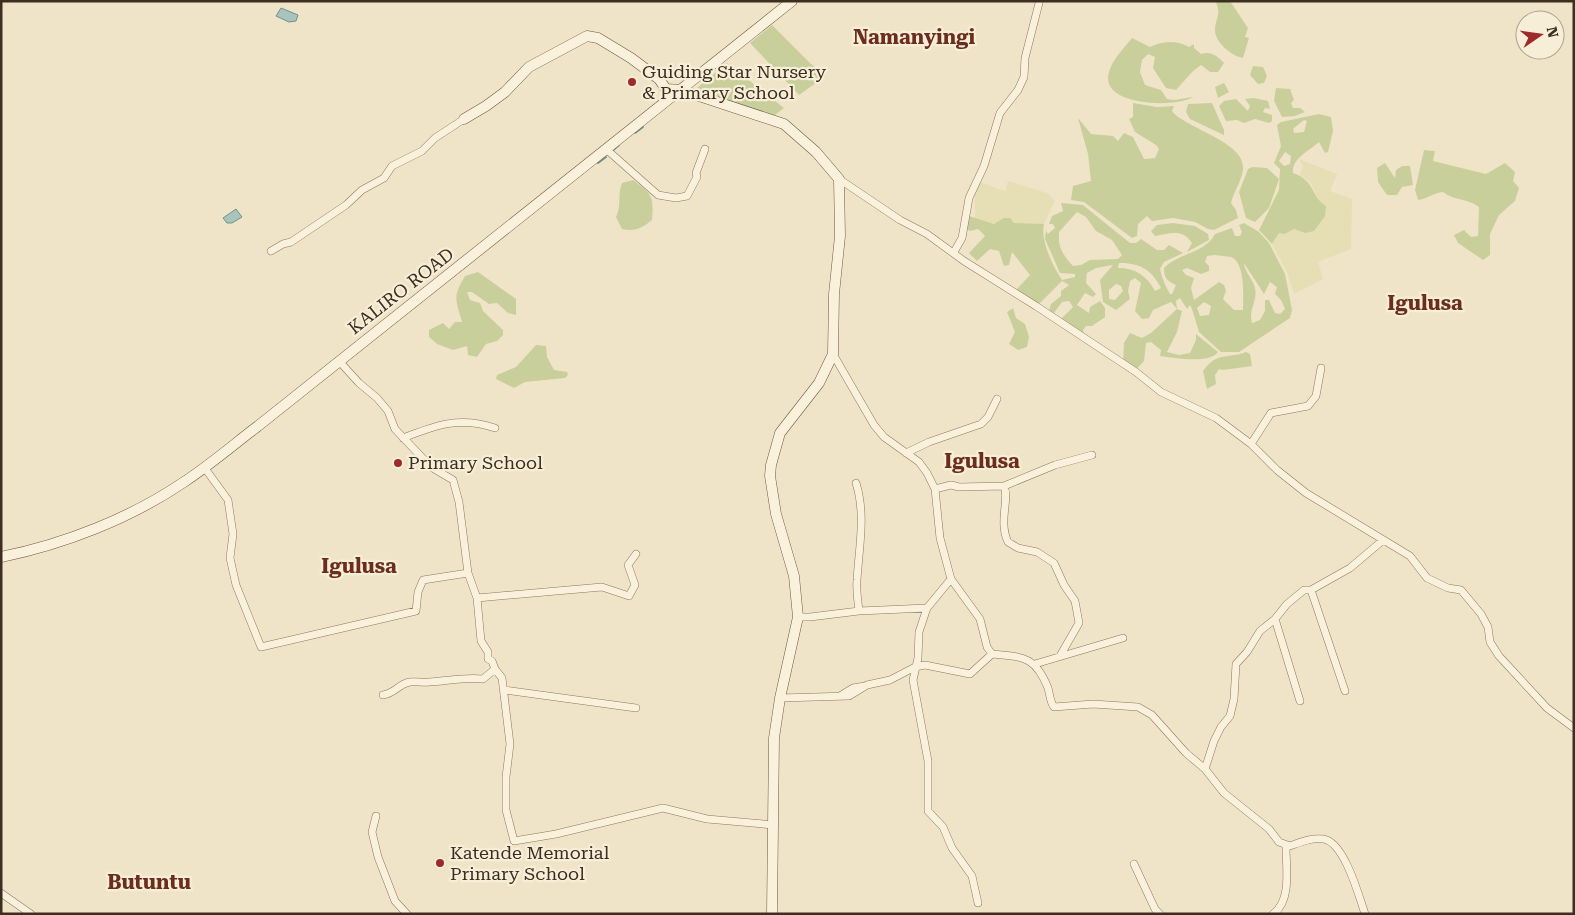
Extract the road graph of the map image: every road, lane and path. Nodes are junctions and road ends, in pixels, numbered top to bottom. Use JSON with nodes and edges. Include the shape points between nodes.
{"nodes":[{"id":1,"x":792,"y":1,"type":"edge"},
{"id":2,"x":1039,"y":3,"type":"dead end"},
{"id":3,"x":680,"y":90,"type":"junction"},
{"id":4,"x":464,"y":119,"type":"joint"},
{"id":5,"x":606,"y":149,"type":"junction"},
{"id":6,"x":705,"y":149,"type":"dead end"},
{"id":7,"x":839,"y":179,"type":"junction"},
{"id":8,"x":270,"y":251,"type":"dead end"},
{"id":9,"x":954,"y":252,"type":"junction"},
{"id":10,"x":833,"y":354,"type":"junction"},
{"id":11,"x":339,"y":360,"type":"junction"},
{"id":12,"x":1321,"y":368,"type":"dead end"},
{"id":13,"x":997,"y":399,"type":"dead end"},
{"id":14,"x":495,"y":428,"type":"dead end"},
{"id":15,"x":403,"y":438,"type":"junction"},
{"id":16,"x":1251,"y":444,"type":"junction"},
{"id":17,"x":906,"y":453,"type":"junction"},
{"id":18,"x":1092,"y":455,"type":"dead end"},
{"id":19,"x":204,"y":467,"type":"junction"},
{"id":20,"x":856,"y":483,"type":"dead end"},
{"id":21,"x":1004,"y":486,"type":"junction"},
{"id":22,"x":935,"y":490,"type":"junction"},
{"id":23,"x":1382,"y":541,"type":"junction"},
{"id":24,"x":636,"y":554,"type":"dead end"},
{"id":25,"x":1,"y":557,"type":"edge"},
{"id":26,"x":468,"y":573,"type":"junction"},
{"id":27,"x":951,"y":578,"type":"junction"},
{"id":28,"x":1311,"y":590,"type":"junction"},
{"id":29,"x":476,"y":598,"type":"junction"},
{"id":30,"x":927,"y":608,"type":"junction"},
{"id":31,"x":858,"y":611,"type":"junction"},
{"id":32,"x":798,"y":616,"type":"junction"},
{"id":33,"x":1276,"y":619,"type":"junction"},
{"id":34,"x":1123,"y":638,"type":"dead end"},
{"id":35,"x":992,"y":654,"type":"junction"},
{"id":36,"x":1060,"y":656,"type":"junction"},
{"id":37,"x":1035,"y":664,"type":"junction"},
{"id":38,"x":915,"y":667,"type":"junction"},
{"id":39,"x":495,"y":669,"type":"junction"},
{"id":40,"x":504,"y":690,"type":"junction"},
{"id":41,"x":1345,"y":690,"type":"dead end"},
{"id":42,"x":382,"y":695,"type":"dead end"},
{"id":43,"x":780,"y":698,"type":"junction"},
{"id":44,"x":1300,"y":701,"type":"dead end"},
{"id":45,"x":636,"y":708,"type":"dead end"},
{"id":46,"x":1574,"y":728,"type":"edge"},
{"id":47,"x":1205,"y":769,"type":"junction"},
{"id":48,"x":376,"y":816,"type":"dead end"},
{"id":49,"x":774,"y":825,"type":"junction"},
{"id":50,"x":1286,"y":846,"type":"junction"},
{"id":51,"x":1134,"y":864,"type":"dead end"},
{"id":52,"x":1,"y":893,"type":"edge"},
{"id":53,"x":978,"y":902,"type":"dead end"},
{"id":54,"x":31,"y":914,"type":"edge"},
{"id":55,"x":406,"y":914,"type":"edge"},
{"id":56,"x":772,"y":914,"type":"edge"},
{"id":57,"x":1160,"y":914,"type":"edge"},
{"id":58,"x":1273,"y":914,"type":"edge"},
{"id":59,"x":1365,"y":914,"type":"edge"}],
"edges":[{"from":1,"to":3,"type":"street","name":"KALIRO ROAD"},
{"from":2,"to":9,"type":"street","via":[[1025,58],[1024,77],[1000,114],[984,166],[969,198],[962,238]]},
{"from":3,"to":4,"type":"street","via":[[666,89],[630,58],[598,38],[587,36],[529,67],[505,92]]},
{"from":3,"to":5,"type":"street","name":"KALIRO ROAD"},
{"from":3,"to":7,"type":"street","via":[[748,110],[790,127]]},
{"from":4,"to":8,"type":"street","via":[[422,151],[392,166],[384,178],[362,190],[346,206],[292,242]]},
{"from":5,"to":6,"type":"street","via":[[658,196],[676,198],[687,196]]},
{"from":5,"to":11,"type":"street","name":"KALIRO ROAD"},
{"from":7,"to":9,"type":"street"},
{"from":7,"to":10,"type":"street","via":[[840,236],[834,294]]},
{"from":9,"to":16,"type":"street","via":[[1136,372],[1161,392],[1216,418]]},
{"from":10,"to":17,"type":"street","via":[[874,425]]},
{"from":10,"to":32,"type":"street","via":[[819,382],[780,433],[771,465],[776,514],[794,576]]},
{"from":11,"to":15,"type":"street","via":[[388,411],[395,430]]},
{"from":11,"to":19,"type":"street","name":"KALIRO ROAD"},
{"from":12,"to":16,"type":"street","via":[[1316,396],[1308,406],[1270,412]]},
{"from":13,"to":17,"type":"street","via":[[981,424]]},
{"from":14,"to":15,"type":"street","via":[[475,421],[447,424]]},
{"from":15,"to":26,"type":"street","via":[[431,467],[453,480]]},
{"from":16,"to":23,"type":"street","via":[[1306,494]]},
{"from":17,"to":22,"type":"street","via":[[919,462]]},
{"from":18,"to":21,"type":"street","via":[[1055,465]]},
{"from":19,"to":25,"type":"street","name":"KALIRO ROAD","via":[[145,504],[92,530]]},
{"from":19,"to":26,"type":"street","via":[[228,500],[233,534],[230,558],[236,585],[261,647],[416,611],[423,580]]},
{"from":20,"to":31,"type":"street","via":[[861,498],[861,542],[856,582]]},
{"from":21,"to":22,"type":"street","via":[[952,485]]},
{"from":21,"to":36,"type":"street","via":[[1002,520],[1008,542],[1037,552],[1054,563],[1076,601],[1079,623]]},
{"from":22,"to":27,"type":"street","via":[[940,538]]},
{"from":23,"to":28,"type":"street","via":[[1350,568]]},
{"from":23,"to":46,"type":"street","via":[[1410,556],[1427,578],[1461,590],[1481,614],[1488,627],[1490,642],[1499,656],[1547,708]]},
{"from":24,"to":29,"type":"street","via":[[628,565],[634,584],[629,596],[602,587]]},
{"from":26,"to":29,"type":"street"},
{"from":27,"to":30,"type":"street"},
{"from":27,"to":35,"type":"street","via":[[980,619]]},
{"from":28,"to":33,"type":"street","via":[[1304,590],[1286,604]]},
{"from":28,"to":41,"type":"street"},
{"from":29,"to":39,"type":"street","via":[[481,641]]},
{"from":30,"to":31,"type":"street"},
{"from":30,"to":38,"type":"street","via":[[919,632]]},
{"from":31,"to":32,"type":"street"},
{"from":32,"to":43,"type":"street"},
{"from":33,"to":44,"type":"street"},
{"from":33,"to":47,"type":"street","via":[[1260,631],[1236,664],[1230,716],[1214,741]]},
{"from":34,"to":36,"type":"street"},
{"from":35,"to":37,"type":"street","via":[[1018,656]]},
{"from":35,"to":38,"type":"street","via":[[970,674],[925,665]]},
{"from":36,"to":37,"type":"street"},
{"from":37,"to":47,"type":"street","via":[[1054,707],[1092,704],[1138,707],[1152,715]]},
{"from":38,"to":43,"type":"street","via":[[890,680],[867,685],[856,694],[838,698]]},
{"from":38,"to":53,"type":"street","via":[[913,680],[928,761],[928,811],[947,833],[952,848],[972,876]]},
{"from":39,"to":40,"type":"street","via":[[502,678]]},
{"from":39,"to":42,"type":"street","via":[[483,678],[410,682],[400,685],[392,694]]},
{"from":40,"to":45,"type":"street"},
{"from":40,"to":49,"type":"street","via":[[510,744],[506,810],[514,841],[663,808],[708,819]]},
{"from":43,"to":49,"type":"street","via":[[774,738]]},
{"from":47,"to":50,"type":"street","via":[[1224,794],[1270,829]]},
{"from":48,"to":55,"type":"street","via":[[372,832],[378,857],[395,901]]},
{"from":49,"to":56,"type":"street"},
{"from":50,"to":58,"type":"street","via":[[1285,897],[1280,909]]},
{"from":50,"to":59,"type":"street","via":[[1306,839],[1325,839],[1336,846]]},
{"from":51,"to":57,"type":"street"},
{"from":52,"to":54,"type":"street"}]}
